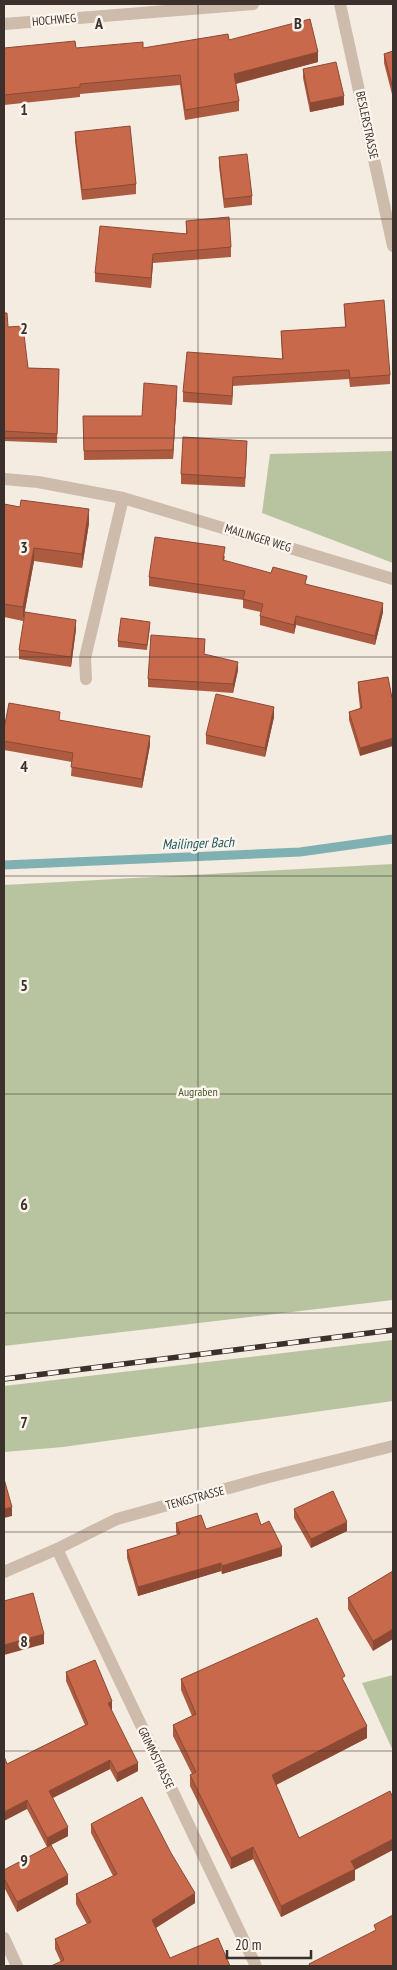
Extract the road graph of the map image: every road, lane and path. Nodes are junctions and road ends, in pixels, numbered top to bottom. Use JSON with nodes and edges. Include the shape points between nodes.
{"nodes":[{"id":1,"x":253,"y":4,"type":"edge"},
{"id":2,"x":340,"y":4,"type":"edge"},
{"id":3,"x":4,"y":24,"type":"edge"},
{"id":4,"x":393,"y":246,"type":"edge"},
{"id":5,"x":4,"y":479,"type":"edge"},
{"id":6,"x":123,"y":498,"type":"junction"},
{"id":7,"x":393,"y":579,"type":"edge"},
{"id":8,"x":86,"y":679,"type":"dead end"},
{"id":9,"x":393,"y":1446,"type":"edge"},
{"id":10,"x":57,"y":1549,"type":"junction"},
{"id":11,"x":4,"y":1572,"type":"edge"},
{"id":12,"x":4,"y":1938,"type":"edge"},
{"id":13,"x":17,"y":1966,"type":"edge"},
{"id":14,"x":256,"y":1966,"type":"edge"}],
"edges":[{"from":1,"to":3,"type":"street","name":"HOCHWEG"},
{"from":2,"to":4,"type":"street","name":"BESLERSTRASSE"},
{"from":5,"to":6,"type":"street","name":"MAILINGER WEG"},
{"from":6,"to":7,"type":"street","name":"MAILINGER WEG"},
{"from":6,"to":8,"type":"street","via":[[86,658]]},
{"from":9,"to":10,"type":"street","name":"TENGSTRASSE","via":[[117,1519]]},
{"from":10,"to":11,"type":"street","name":"TENGSTRASSE"},
{"from":10,"to":14,"type":"street","name":"GRIMMSTRASSE"},
{"from":12,"to":13,"type":"street"}]}
